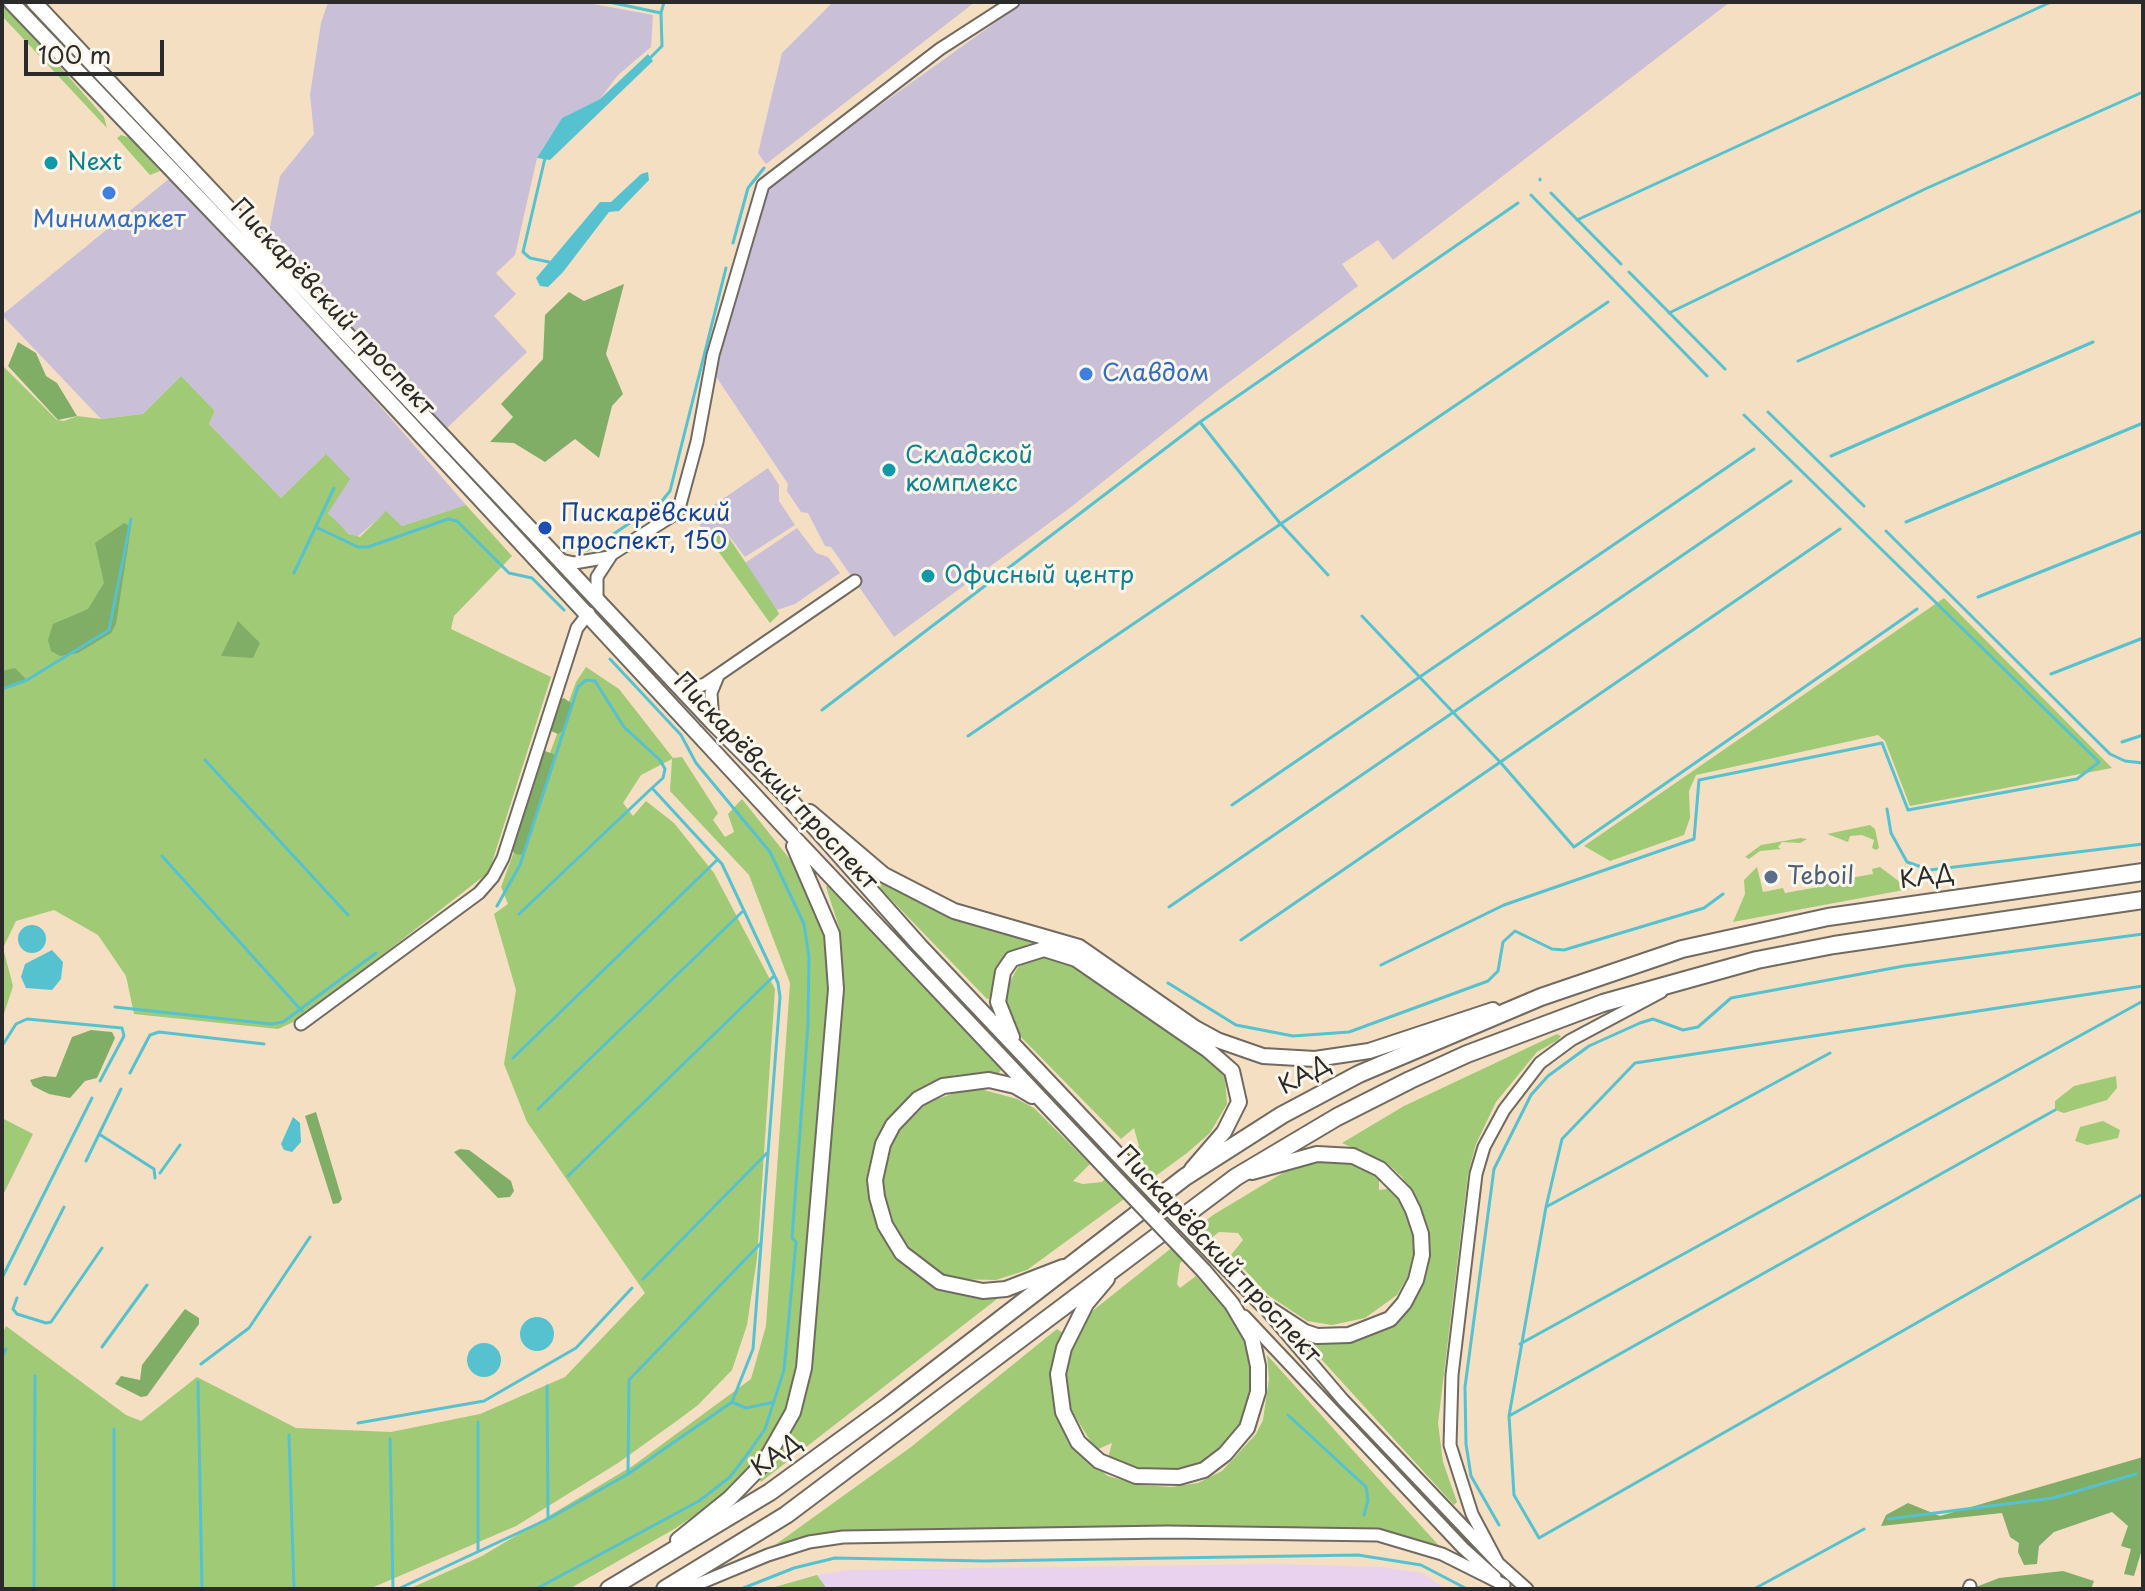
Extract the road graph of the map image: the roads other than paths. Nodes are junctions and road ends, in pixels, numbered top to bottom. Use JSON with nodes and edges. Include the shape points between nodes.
{"nodes":[{"id":1,"x":11,"y":2,"type":"edge"},
{"id":2,"x":34,"y":2,"type":"edge"},
{"id":3,"x":1013,"y":2,"type":"edge"},
{"id":4,"x":609,"y":557,"type":"junction"},
{"id":5,"x":561,"y":560,"type":"junction"},
{"id":6,"x":855,"y":581,"type":"dead end"},
{"id":7,"x":597,"y":598,"type":"junction"},
{"id":8,"x":589,"y":613,"type":"junction"},
{"id":9,"x":718,"y":676,"type":"junction"},
{"id":10,"x":680,"y":687,"type":"junction"},
{"id":11,"x":713,"y":723,"type":"junction"},
{"id":12,"x":792,"y":802,"type":"junction"},
{"id":13,"x":785,"y":828,"type":"junction"},
{"id":14,"x":2143,"y":872,"type":"edge"},
{"id":15,"x":2143,"y":900,"type":"edge"},
{"id":16,"x":1680,"y":981,"type":"junction"},
{"id":17,"x":1541,"y":997,"type":"junction"},
{"id":18,"x":301,"y":1024,"type":"dead end"},
{"id":19,"x":1022,"y":1055,"type":"junction"},
{"id":20,"x":1059,"y":1118,"type":"junction"},
{"id":21,"x":1185,"y":1177,"type":"junction"},
{"id":22,"x":1236,"y":1177,"type":"junction"},
{"id":23,"x":1067,"y":1265,"type":"junction"},
{"id":24,"x":1118,"y":1266,"type":"junction"},
{"id":25,"x":1232,"y":1304,"type":"junction"},
{"id":26,"x":1262,"y":1304,"type":"junction"},
{"id":27,"x":1498,"y":1563,"type":"junction"},
{"id":28,"x":642,"y":1570,"type":"junction"},
{"id":29,"x":1506,"y":1587,"type":"edge"},
{"id":30,"x":609,"y":1589,"type":"edge"},
{"id":31,"x":665,"y":1589,"type":"edge"},
{"id":32,"x":686,"y":1589,"type":"edge"},
{"id":33,"x":1527,"y":1589,"type":"edge"}],
"edges":[{"from":1,"to":8,"type":"main road","name":"Пискарёвский проспект"},
{"from":2,"to":5,"type":"main road","name":"Пискарёвский проспект"},
{"from":3,"to":4,"type":"street","via":[[940,49],[763,185],[713,355],[678,512]]},
{"from":4,"to":5,"type":"street"},
{"from":4,"to":7,"type":"street","via":[[597,577]]},
{"from":5,"to":7,"type":"main road","name":"Пискарёвский проспект"},
{"from":6,"to":9,"type":"street"},
{"from":7,"to":10,"type":"main road","name":"Пискарёвский проспект"},
{"from":8,"to":13,"type":"main road","name":"Пискарёвский проспект"},
{"from":8,"to":18,"type":"street","via":[[577,628],[493,877],[479,893]]},
{"from":9,"to":10,"type":"street","via":[[694,688]]},
{"from":9,"to":11,"type":"street","via":[[711,693]]},
{"from":10,"to":11,"type":"main road","name":"Пискарёвский проспект"},
{"from":11,"to":12,"type":"main road","name":"Пискарёвский проспект"},
{"from":12,"to":17,"type":"main road","via":[[814,814],[884,875],[954,911],[1079,947],[1195,1028],[1263,1056],[1315,1059],[1369,1051]]},
{"from":12,"to":19,"type":"main road","name":"Пискарёвский проспект"},
{"from":13,"to":20,"type":"main road","name":"Пискарёвский проспект"},
{"from":13,"to":28,"type":"main road","via":[[832,934],[836,989],[804,1368],[793,1412],[764,1463]]},
{"from":14,"to":17,"type":"highway","name":"КАД","via":[[1753,932],[1627,966]]},
{"from":15,"to":16,"type":"highway","via":[[1834,945]]},
{"from":16,"to":22,"type":"highway","via":[[1603,1003],[1467,1054],[1337,1117]]},
{"from":16,"to":27,"type":"street","via":[[1540,1063],[1484,1147],[1473,1196],[1449,1411],[1450,1445],[1472,1514]]},
{"from":17,"to":21,"type":"highway","name":"КАД","via":[[1359,1074]]},
{"from":19,"to":21,"type":"main road","via":[[1002,1018],[998,986],[1012,959],[1044,949],[1076,959],[1208,1050],[1232,1071],[1239,1102],[1224,1132]]},
{"from":19,"to":26,"type":"main road","name":"Пискарёвский проспект","bridge":true},
{"from":20,"to":23,"type":"main road","via":[[1015,1086],[989,1080],[943,1086],[918,1099],[893,1125],[878,1157],[875,1180],[890,1235],[916,1266],[940,1282],[983,1291],[1006,1289]]},
{"from":20,"to":25,"type":"main road","name":"Пискарёвский проспект","bridge":true},
{"from":21,"to":23,"type":"highway","name":"КАД"},
{"from":22,"to":24,"type":"highway"},
{"from":22,"to":26,"type":"main road","via":[[1317,1154],[1353,1156],[1391,1178],[1413,1210],[1421,1234],[1416,1280],[1390,1319],[1370,1329],[1317,1336]]},
{"from":23,"to":28,"type":"highway","name":"КАД","via":[[781,1483]]},
{"from":24,"to":25,"type":"main road","via":[[1076,1321],[1058,1374],[1072,1433],[1099,1461],[1119,1472],[1157,1478],[1192,1474],[1225,1454],[1247,1428],[1258,1392],[1258,1366],[1252,1338]]},
{"from":24,"to":31,"type":"highway","via":[[786,1515]]},
{"from":25,"to":29,"type":"street","name":"Пискарёвский проспект"},
{"from":26,"to":27,"type":"street","name":"Пискарёвский проспект","via":[[1343,1400]]},
{"from":27,"to":33,"type":"street","name":"Пискарёвский проспект"},
{"from":28,"to":30,"type":"highway","name":"КАД"},
{"from":29,"to":32,"type":"street","via":[[1442,1554],[1378,1535],[1167,1532],[843,1537],[768,1555]]}]}
